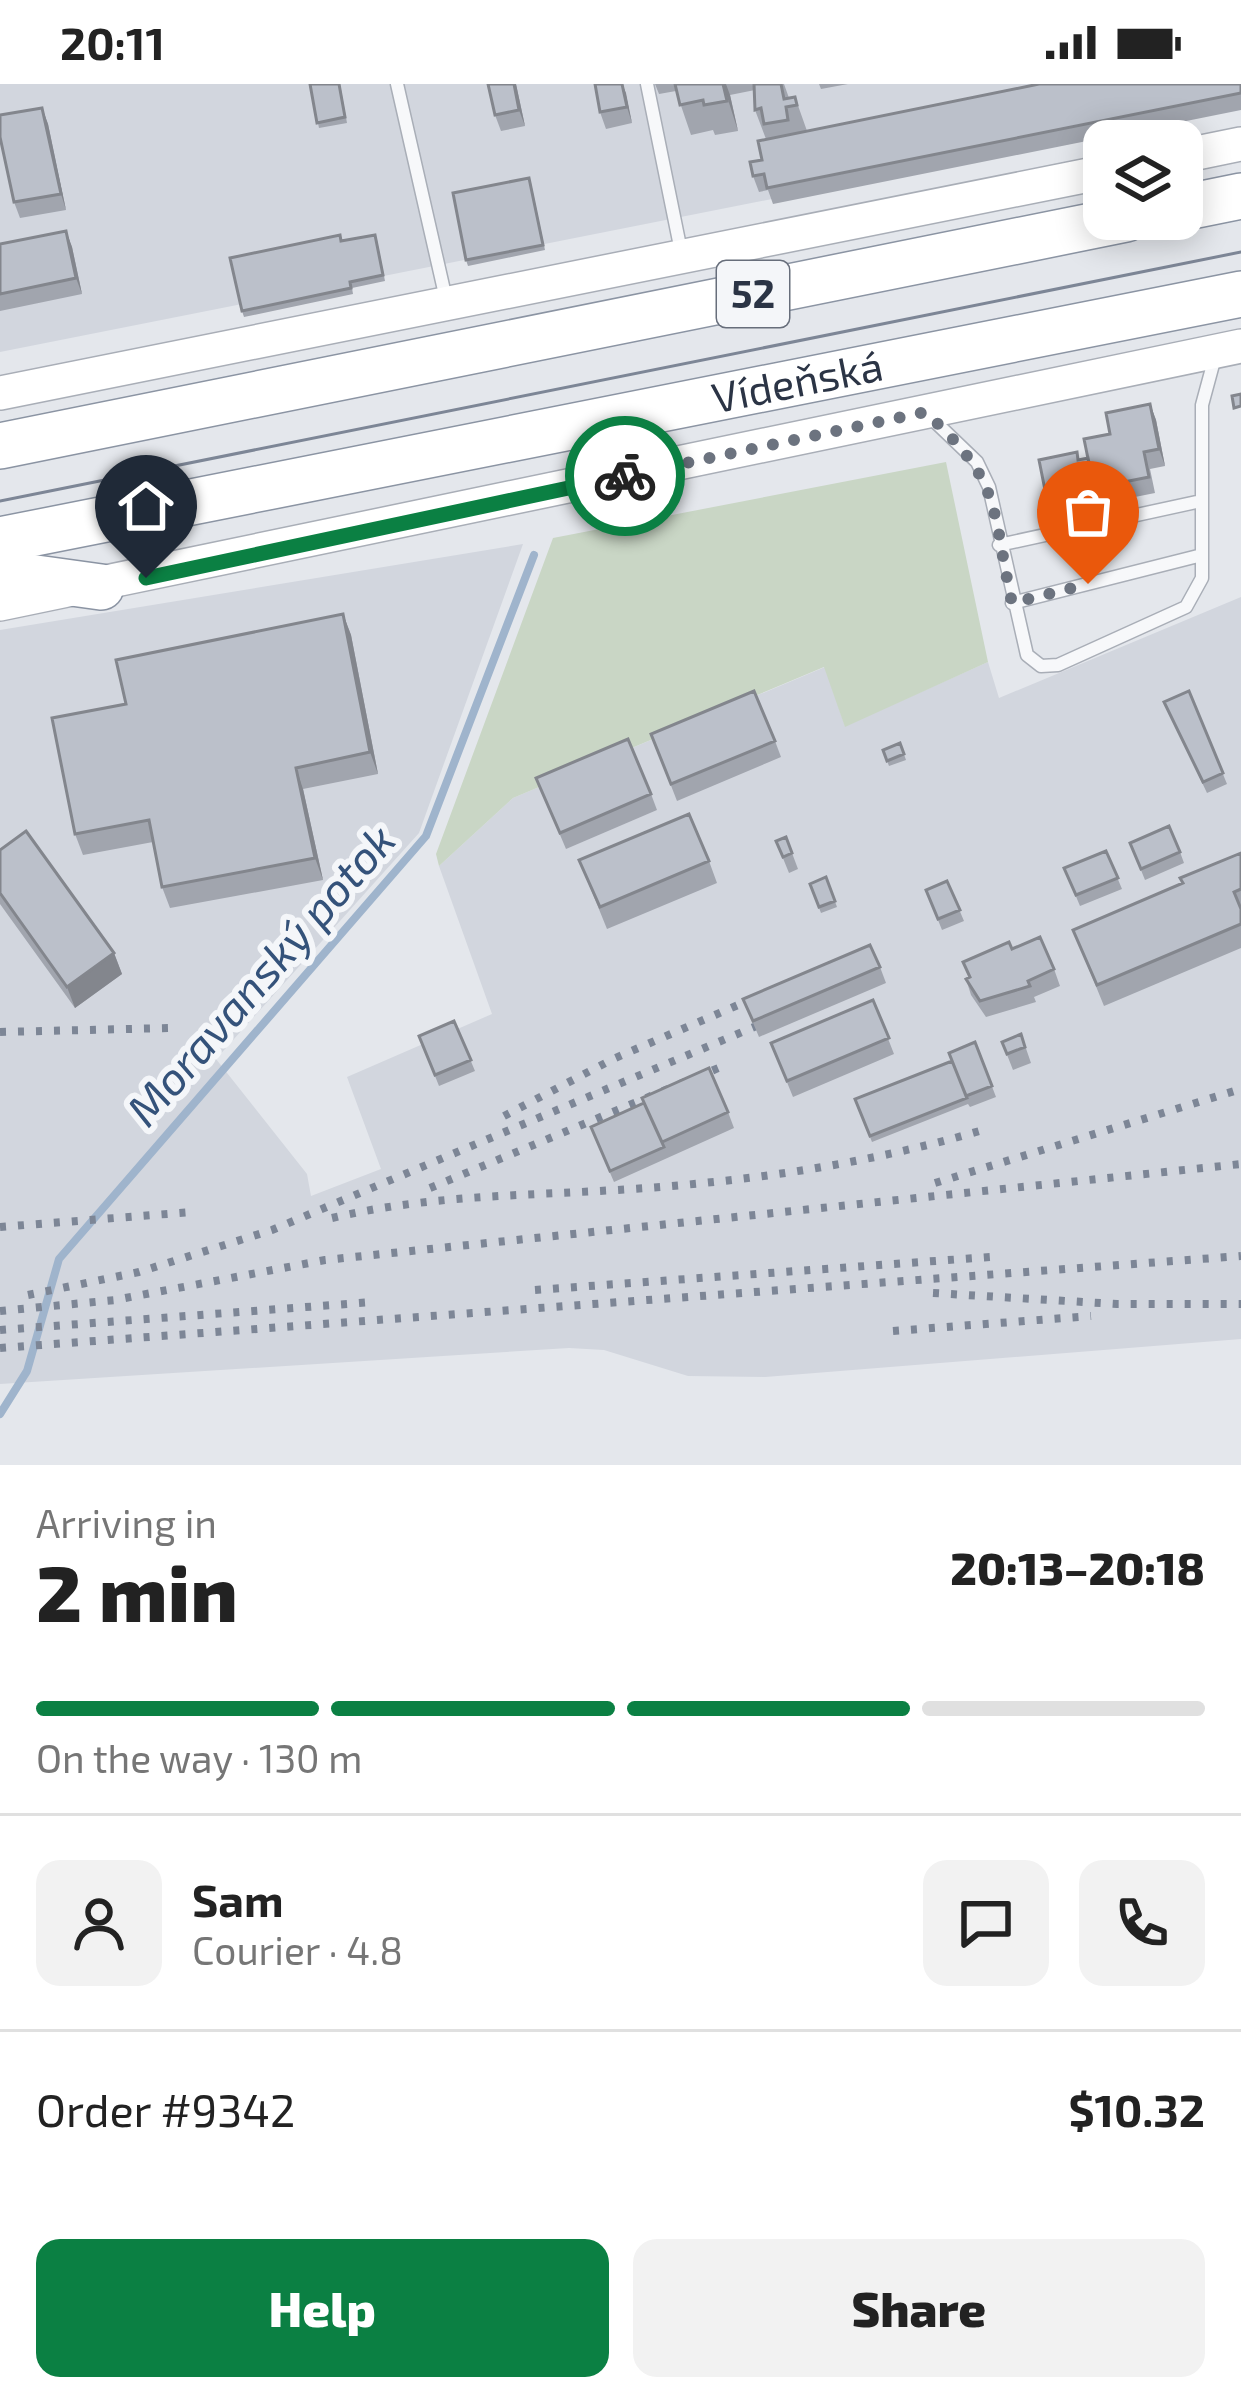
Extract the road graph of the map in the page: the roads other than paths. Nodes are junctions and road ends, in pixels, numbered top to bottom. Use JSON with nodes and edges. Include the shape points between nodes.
{"nodes":[{"id":1,"x":398,"y":84,"type":"edge"},
{"id":2,"x":646,"y":84,"type":"edge"},
{"id":3,"x":1241,"y":144,"type":"edge"},
{"id":4,"x":1203,"y":152,"type":"edge"},
{"id":5,"x":1083,"y":176,"type":"edge"},
{"id":6,"x":1241,"y":196,"type":"edge"},
{"id":7,"x":1203,"y":204,"type":"edge"},
{"id":8,"x":1083,"y":228,"type":"edge"},
{"id":9,"x":682,"y":257,"type":"junction"},
{"id":10,"x":1241,"y":294,"type":"edge"},
{"id":11,"x":447,"y":304,"type":"junction"},
{"id":12,"x":1229,"y":348,"type":"edge"},
{"id":13,"x":0,"y":393,"type":"edge"},
{"id":14,"x":925,"y":412,"type":"junction"},
{"id":15,"x":0,"y":446,"type":"edge"},
{"id":16,"x":1202,"y":501,"type":"junction"},
{"id":17,"x":0,"y":540,"type":"edge"},
{"id":18,"x":999,"y":545,"type":"junction"},
{"id":19,"x":1202,"y":555,"type":"junction"},
{"id":20,"x":0,"y":573,"type":"edge"},
{"id":21,"x":101,"y":587,"type":"junction"},
{"id":22,"x":1012,"y":603,"type":"junction"},
{"id":23,"x":0,"y":604,"type":"edge"}],
"edges":[{"from":1,"to":11,"type":"lane"},
{"from":2,"to":9,"type":"lane"},
{"from":3,"to":4,"type":"street"},
{"from":5,"to":9,"type":"street"},
{"from":6,"to":7,"type":"highway"},
{"from":8,"to":15,"type":"highway","number":"52"},
{"from":9,"to":11,"type":"street"},
{"from":10,"to":17,"type":"highway","name":"Vídeňská","number":"52"},
{"from":11,"to":13,"type":"street"},
{"from":12,"to":14,"type":"street","name":"Vídeňská"},
{"from":12,"to":16,"type":"lane","via":[[1202,405]]},
{"from":14,"to":18,"type":"lane","via":[[977,463]]},
{"from":14,"to":21,"type":"street","name":"Vídeňská"},
{"from":16,"to":18,"type":"lane"},
{"from":16,"to":19,"type":"lane"},
{"from":18,"to":22,"type":"lane"},
{"from":19,"to":22,"type":"lane"},
{"from":19,"to":22,"type":"lane","via":[[1202,578],[1186,607],[1058,665],[1041,666],[1027,655]]},
{"from":20,"to":21,"type":"highway"},
{"from":21,"to":23,"type":"street","name":"Vídeňská"}]}
